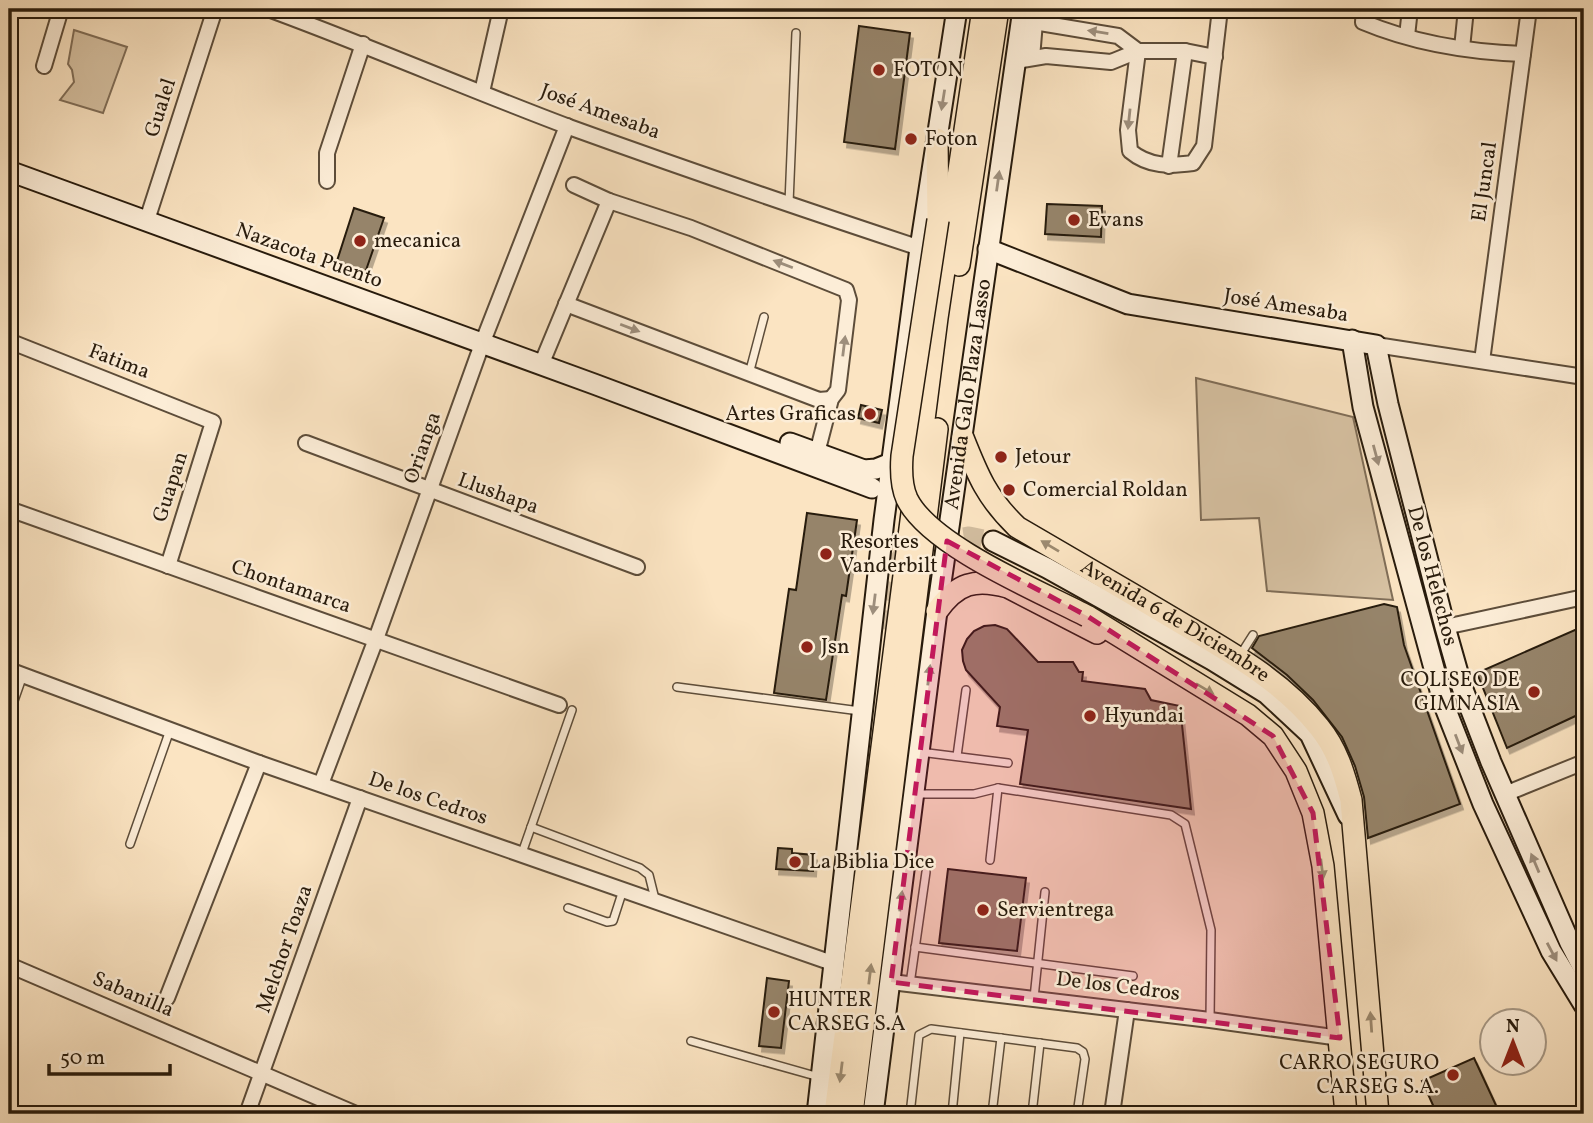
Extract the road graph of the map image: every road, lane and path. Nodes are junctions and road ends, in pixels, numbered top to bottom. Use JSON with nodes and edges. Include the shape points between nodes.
{"nodes":[{"id":1,"x":61,"y":9,"type":"edge"},
{"id":2,"x":215,"y":9,"type":"edge"},
{"id":3,"x":268,"y":9,"type":"edge"},
{"id":4,"x":500,"y":9,"type":"edge"},
{"id":5,"x":957,"y":9,"type":"edge"},
{"id":6,"x":983,"y":9,"type":"edge"},
{"id":7,"x":998,"y":9,"type":"edge"},
{"id":8,"x":1220,"y":9,"type":"edge"},
{"id":9,"x":1364,"y":9,"type":"edge"},
{"id":10,"x":1410,"y":9,"type":"edge"},
{"id":11,"x":1466,"y":9,"type":"edge"},
{"id":12,"x":1529,"y":9,"type":"edge"},
{"id":13,"x":1027,"y":17,"type":"edge"},
{"id":14,"x":796,"y":33,"type":"dead end"},
{"id":15,"x":1407,"y":36,"type":"junction"},
{"id":16,"x":363,"y":44,"type":"junction"},
{"id":17,"x":1462,"y":48,"type":"junction"},
{"id":18,"x":1138,"y":51,"type":"junction"},
{"id":19,"x":1185,"y":51,"type":"junction"},
{"id":20,"x":1523,"y":54,"type":"junction"},
{"id":21,"x":1214,"y":57,"type":"junction"},
{"id":22,"x":1024,"y":59,"type":"junction"},
{"id":23,"x":44,"y":66,"type":"dead end"},
{"id":24,"x":482,"y":92,"type":"junction"},
{"id":25,"x":567,"y":126,"type":"junction"},
{"id":26,"x":937,"y":139,"type":"junction"},
{"id":27,"x":1169,"y":166,"type":"junction"},
{"id":28,"x":9,"y":170,"type":"edge"},
{"id":29,"x":327,"y":181,"type":"dead end"},
{"id":30,"x":574,"y":186,"type":"dead end"},
{"id":31,"x":609,"y":201,"type":"junction"},
{"id":32,"x":789,"y":205,"type":"junction"},
{"id":33,"x":147,"y":219,"type":"junction"},
{"id":34,"x":920,"y":248,"type":"junction"},
{"id":35,"x":988,"y":249,"type":"junction"},
{"id":36,"x":566,"y":304,"type":"junction"},
{"id":37,"x":764,"y":317,"type":"dead end"},
{"id":38,"x":1352,"y":340,"type":"junction"},
{"id":39,"x":9,"y":341,"type":"edge"},
{"id":40,"x":482,"y":344,"type":"junction"},
{"id":41,"x":1377,"y":345,"type":"junction"},
{"id":42,"x":1482,"y":361,"type":"junction"},
{"id":43,"x":541,"y":365,"type":"junction"},
{"id":44,"x":749,"y":373,"type":"junction"},
{"id":45,"x":1584,"y":377,"type":"edge"},
{"id":46,"x":594,"y":384,"type":"junction"},
{"id":47,"x":831,"y":399,"type":"junction"},
{"id":48,"x":1388,"y":404,"type":"junction"},
{"id":49,"x":1363,"y":407,"type":"junction"},
{"id":50,"x":214,"y":422,"type":"joint"},
{"id":51,"x":962,"y":438,"type":"junction"},
{"id":52,"x":306,"y":443,"type":"dead end"},
{"id":53,"x":817,"y":453,"type":"junction"},
{"id":54,"x":891,"y":463,"type":"junction"},
{"id":55,"x":872,"y":488,"type":"dead end"},
{"id":56,"x":430,"y":491,"type":"junction"},
{"id":57,"x":9,"y":509,"type":"edge"},
{"id":58,"x":884,"y":520,"type":"junction"},
{"id":59,"x":993,"y":541,"type":"tunnel mouth"},
{"id":60,"x":168,"y":566,"type":"junction"},
{"id":61,"x":637,"y":567,"type":"dead end"},
{"id":62,"x":1584,"y":597,"type":"edge"},
{"id":63,"x":937,"y":611,"type":"junction"},
{"id":64,"x":1444,"y":627,"type":"junction"},
{"id":65,"x":882,"y":629,"type":"tunnel mouth"},
{"id":66,"x":1253,"y":635,"type":"dead end"},
{"id":67,"x":376,"y":639,"type":"junction"},
{"id":68,"x":1146,"y":654,"type":"junction"},
{"id":69,"x":1239,"y":657,"type":"junction"},
{"id":70,"x":9,"y":670,"type":"edge"},
{"id":71,"x":23,"y":675,"type":"junction"},
{"id":72,"x":677,"y":687,"type":"dead end"},
{"id":73,"x":965,"y":690,"type":"dead end"},
{"id":74,"x":565,"y":708,"type":"joint"},
{"id":75,"x":862,"y":711,"type":"junction"},
{"id":76,"x":9,"y":715,"type":"edge"},
{"id":77,"x":170,"y":730,"type":"junction"},
{"id":78,"x":919,"y":751,"type":"junction"},
{"id":79,"x":957,"y":756,"type":"junction"},
{"id":80,"x":1584,"y":762,"type":"edge"},
{"id":81,"x":260,"y":763,"type":"junction"},
{"id":82,"x":1007,"y":763,"type":"dead end"},
{"id":83,"x":321,"y":784,"type":"junction"},
{"id":84,"x":998,"y":788,"type":"junction"},
{"id":85,"x":914,"y":794,"type":"junction"},
{"id":86,"x":1505,"y":794,"type":"junction"},
{"id":87,"x":360,"y":798,"type":"junction"},
{"id":88,"x":531,"y":827,"type":"junction"},
{"id":89,"x":1354,"y":829,"type":"junction"},
{"id":90,"x":849,"y":842,"type":"junction"},
{"id":91,"x":130,"y":844,"type":"dead end"},
{"id":92,"x":522,"y":853,"type":"junction"},
{"id":93,"x":990,"y":860,"type":"dead end"},
{"id":94,"x":926,"y":872,"type":"dead end"},
{"id":95,"x":624,"y":889,"type":"junction"},
{"id":96,"x":1045,"y":892,"type":"dead end"},
{"id":97,"x":655,"y":900,"type":"junction"},
{"id":98,"x":568,"y":908,"type":"dead end"},
{"id":99,"x":1577,"y":939,"type":"edge"},
{"id":100,"x":915,"y":947,"type":"junction"},
{"id":101,"x":1038,"y":963,"type":"junction"},
{"id":102,"x":835,"y":964,"type":"junction"},
{"id":103,"x":9,"y":965,"type":"edge"},
{"id":104,"x":1584,"y":970,"type":"edge"},
{"id":105,"x":1133,"y":976,"type":"dead end"},
{"id":106,"x":900,"y":983,"type":"junction"},
{"id":107,"x":167,"y":998,"type":"dead end"},
{"id":108,"x":1034,"y":998,"type":"junction"},
{"id":109,"x":1584,"y":1005,"type":"edge"},
{"id":110,"x":1128,"y":1010,"type":"junction"},
{"id":111,"x":1210,"y":1020,"type":"junction"},
{"id":112,"x":960,"y":1033,"type":"junction"},
{"id":113,"x":1001,"y":1038,"type":"junction"},
{"id":114,"x":1340,"y":1038,"type":"junction"},
{"id":115,"x":691,"y":1041,"type":"dead end"},
{"id":116,"x":1040,"y":1043,"type":"junction"},
{"id":117,"x":263,"y":1073,"type":"junction"},
{"id":118,"x":821,"y":1078,"type":"junction"},
{"id":119,"x":247,"y":1114,"type":"edge"},
{"id":120,"x":356,"y":1114,"type":"edge"},
{"id":121,"x":817,"y":1114,"type":"edge"},
{"id":122,"x":835,"y":1114,"type":"edge"},
{"id":123,"x":852,"y":1114,"type":"edge"},
{"id":124,"x":873,"y":1114,"type":"edge"},
{"id":125,"x":910,"y":1114,"type":"edge"},
{"id":126,"x":952,"y":1114,"type":"edge"},
{"id":127,"x":992,"y":1114,"type":"edge"},
{"id":128,"x":1032,"y":1114,"type":"edge"},
{"id":129,"x":1077,"y":1114,"type":"edge"},
{"id":130,"x":1112,"y":1114,"type":"edge"},
{"id":131,"x":1346,"y":1114,"type":"edge"},
{"id":132,"x":1378,"y":1114,"type":"edge"}],
"edges":[{"from":1,"to":23,"type":"street"},
{"from":2,"to":33,"type":"street","name":"Gualel"},
{"from":3,"to":16,"type":"street","name":"José Amesaba"},
{"from":4,"to":24,"type":"street"},
{"from":5,"to":26,"type":"main road","one_way":true},
{"from":6,"to":122,"type":"main road","name":"Avenida Galo Plaza Lasso","one_way":true,"via":[[936,332]]},
{"from":123,"to":7,"type":"main road","name":"Avenida Galo Plaza Lasso","one_way":true,"via":[[951,316]]},
{"from":8,"to":21,"type":"street"},
{"from":9,"to":15,"type":"street","via":[[1363,22]]},
{"from":10,"to":15,"type":"street"},
{"from":11,"to":17,"type":"street"},
{"from":12,"to":20,"type":"street","name":"El Juncal"},
{"from":18,"to":13,"type":"street","one_way":true,"via":[[1118,36]]},
{"from":13,"to":22,"type":"main road","name":"Avenida Galo Plaza Lasso"},
{"from":14,"to":32,"type":"lane"},
{"from":15,"to":17,"type":"street"},
{"from":16,"to":24,"type":"street","name":"José Amesaba"},
{"from":16,"to":29,"type":"street","via":[[327,153]]},
{"from":17,"to":20,"type":"street"},
{"from":18,"to":19,"type":"street"},
{"from":18,"to":22,"type":"street","via":[[1111,62],[1046,56]]},
{"from":18,"to":27,"type":"street","one_way":true,"via":[[1128,130],[1130,151],[1140,160]]},
{"from":19,"to":21,"type":"street"},
{"from":19,"to":27,"type":"street"},
{"from":20,"to":42,"type":"street","name":"El Juncal"},
{"from":21,"to":27,"type":"street","via":[[1204,146],[1193,163]]},
{"from":35,"to":22,"type":"main road","name":"Avenida Galo Plaza Lasso","one_way":true},
{"from":24,"to":25,"type":"street","name":"José Amesaba"},
{"from":25,"to":32,"type":"street","name":"José Amesaba"},
{"from":25,"to":40,"type":"street","name":"Orianga"},
{"from":26,"to":34,"type":"main road"},
{"from":26,"to":68,"type":"main road","bridge":true,"via":[[938,220],[902,456],[907,499],[955,547],[1087,616]]},
{"from":28,"to":33,"type":"main road","name":"Nazacota Puento"},
{"from":30,"to":31,"type":"street"},
{"from":31,"to":36,"type":"street"},
{"from":47,"to":31,"type":"street","one_way":true,"via":[[838,390],[849,300],[846,290],[691,228]]},
{"from":32,"to":34,"type":"street","name":"José Amesaba"},
{"from":33,"to":40,"type":"main road","name":"Nazacota Puento"},
{"from":34,"to":54,"type":"main road"},
{"from":35,"to":38,"type":"main road","name":"José Amesaba","via":[[1128,304]]},
{"from":35,"to":51,"type":"main road","name":"Avenida Galo Plaza Lasso"},
{"from":36,"to":43,"type":"street"},
{"from":36,"to":44,"type":"street","one_way":true},
{"from":37,"to":44,"type":"lane"},
{"from":38,"to":41,"type":"main road","name":"José Amesaba"},
{"from":38,"to":49,"type":"main road","name":"De los Helechos"},
{"from":39,"to":50,"type":"street","name":"Fatima"},
{"from":40,"to":43,"type":"main road","name":"Nazacota Puento"},
{"from":40,"to":56,"type":"street","name":"Orianga"},
{"from":41,"to":42,"type":"street","name":"José Amesaba"},
{"from":41,"to":48,"type":"main road","name":"De los Helechos"},
{"from":42,"to":45,"type":"street","name":"José Amesaba"},
{"from":43,"to":46,"type":"main road","name":"Nazacota Puento"},
{"from":44,"to":47,"type":"street","via":[[819,400]]},
{"from":46,"to":53,"type":"main road","via":[[629,386]]},
{"from":46,"to":55,"type":"main road","name":"Nazacota Puento"},
{"from":46,"to":58,"type":"main road","name":"Nazacota Puento","via":[[621,404],[873,503]]},
{"from":47,"to":53,"type":"street"},
{"from":48,"to":49,"type":"main road"},
{"from":48,"to":64,"type":"main road","name":"De los Helechos"},
{"from":49,"to":109,"type":"main road","name":"De los Helechos","one_way":true,"via":[[1444,705],[1483,804],[1551,951]]},
{"from":50,"to":60,"type":"street","name":"Guapan"},
{"from":51,"to":63,"type":"main road","name":"Avenida Galo Plaza Lasso"},
{"from":69,"to":51,"type":"main road","name":"Avenida 6 de Diciembre","one_way":true,"via":[[1017,527],[992,501]]},
{"from":52,"to":56,"type":"street","name":"Llushapa"},
{"from":53,"to":54,"type":"main road","via":[[863,470]]},
{"from":54,"to":58,"type":"main road"},
{"from":56,"to":61,"type":"street","name":"Llushapa"},
{"from":56,"to":67,"type":"street","name":"Orianga"},
{"from":57,"to":60,"type":"street","name":"Chontamarca"},
{"from":58,"to":75,"type":"main road","one_way":true},
{"from":59,"to":89,"type":"main road","name":"Avenida 6 de Diciembre","via":[[1267,694],[1310,734]]},
{"from":60,"to":67,"type":"street","name":"Chontamarca"},
{"from":62,"to":64,"type":"street"},
{"from":63,"to":68,"type":"main road","via":[[948,595],[961,587],[995,583]]},
{"from":78,"to":63,"type":"main road","name":"Avenida Galo Plaza Lasso","one_way":true},
{"from":64,"to":86,"type":"main road","name":"De los Helechos","via":[[1462,687]]},
{"from":65,"to":90,"type":"main road"},
{"from":66,"to":69,"type":"lane"},
{"from":67,"to":74,"type":"street","name":"Chontamarca"},
{"from":67,"to":83,"type":"street","name":"Orianga"},
{"from":68,"to":114,"type":"main road","name":"Avenida 6 de Diciembre","one_way":true,"via":[[1248,715],[1273,736],[1296,771],[1313,813],[1323,866]]},
{"from":69,"to":89,"type":"main road","name":"Avenida 6 de Diciembre","via":[[1279,685],[1321,728],[1343,769]]},
{"from":70,"to":71,"type":"street","name":"De los Cedros"},
{"from":71,"to":76,"type":"lane"},
{"from":71,"to":77,"type":"street","name":"De los Cedros"},
{"from":72,"to":75,"type":"lane"},
{"from":73,"to":79,"type":"lane"},
{"from":74,"to":88,"type":"lane"},
{"from":75,"to":90,"type":"main road"},
{"from":77,"to":81,"type":"street","name":"De los Cedros"},
{"from":77,"to":91,"type":"lane"},
{"from":78,"to":79,"type":"lane"},
{"from":78,"to":85,"type":"main road","name":"Avenida Galo Plaza Lasso"},
{"from":79,"to":82,"type":"lane"},
{"from":80,"to":86,"type":"street"},
{"from":81,"to":83,"type":"street","name":"De los Cedros"},
{"from":81,"to":107,"type":"street"},
{"from":83,"to":87,"type":"street","name":"De los Cedros"},
{"from":84,"to":85,"type":"lane","via":[[974,794]]},
{"from":84,"to":93,"type":"lane"},
{"from":84,"to":111,"type":"lane","via":[[1171,815],[1185,824],[1211,930]]},
{"from":106,"to":85,"type":"main road","name":"Avenida Galo Plaza Lasso","one_way":true},
{"from":99,"to":86,"type":"main road","name":"De los Helechos","one_way":true},
{"from":87,"to":92,"type":"street","name":"De los Cedros"},
{"from":87,"to":117,"type":"street","name":"Melchor Toaza"},
{"from":88,"to":92,"type":"lane"},
{"from":88,"to":97,"type":"lane","via":[[640,868],[649,875]]},
{"from":132,"to":89,"type":"main road","name":"Avenida 6 de Diciembre","one_way":true},
{"from":90,"to":102,"type":"main road"},
{"from":92,"to":95,"type":"street","name":"De los Cedros"},
{"from":94,"to":100,"type":"lane"},
{"from":95,"to":97,"type":"street","name":"De los Cedros"},
{"from":95,"to":98,"type":"lane","via":[[613,920]]},
{"from":96,"to":101,"type":"lane"},
{"from":97,"to":102,"type":"street","name":"De los Cedros"},
{"from":99,"to":104,"type":"main road","name":"De los Helechos"},
{"from":100,"to":101,"type":"lane"},
{"from":100,"to":106,"type":"lane"},
{"from":101,"to":105,"type":"lane"},
{"from":101,"to":108,"type":"lane"},
{"from":102,"to":118,"type":"main road"},
{"from":103,"to":117,"type":"street","name":"Sabanilla"},
{"from":106,"to":108,"type":"street","name":"De los Cedros"},
{"from":106,"to":124,"type":"main road","name":"Avenida Galo Plaza Lasso"},
{"from":108,"to":110,"type":"street","name":"De los Cedros"},
{"from":110,"to":111,"type":"street","name":"De los Cedros"},
{"from":110,"to":130,"type":"street"},
{"from":111,"to":114,"type":"street","name":"De los Cedros"},
{"from":112,"to":113,"type":"lane"},
{"from":112,"to":125,"type":"lane","via":[[931,1029],[919,1035]]},
{"from":112,"to":126,"type":"lane"},
{"from":113,"to":116,"type":"lane"},
{"from":113,"to":127,"type":"lane"},
{"from":114,"to":131,"type":"main road","name":"Avenida 6 de Diciembre"},
{"from":115,"to":118,"type":"lane"},
{"from":116,"to":128,"type":"lane"},
{"from":116,"to":129,"type":"lane","via":[[1083,1052]]},
{"from":117,"to":119,"type":"street","name":"Melchor Toaza"},
{"from":117,"to":120,"type":"street","name":"Sabanilla"},
{"from":118,"to":121,"type":"main road"}]}
